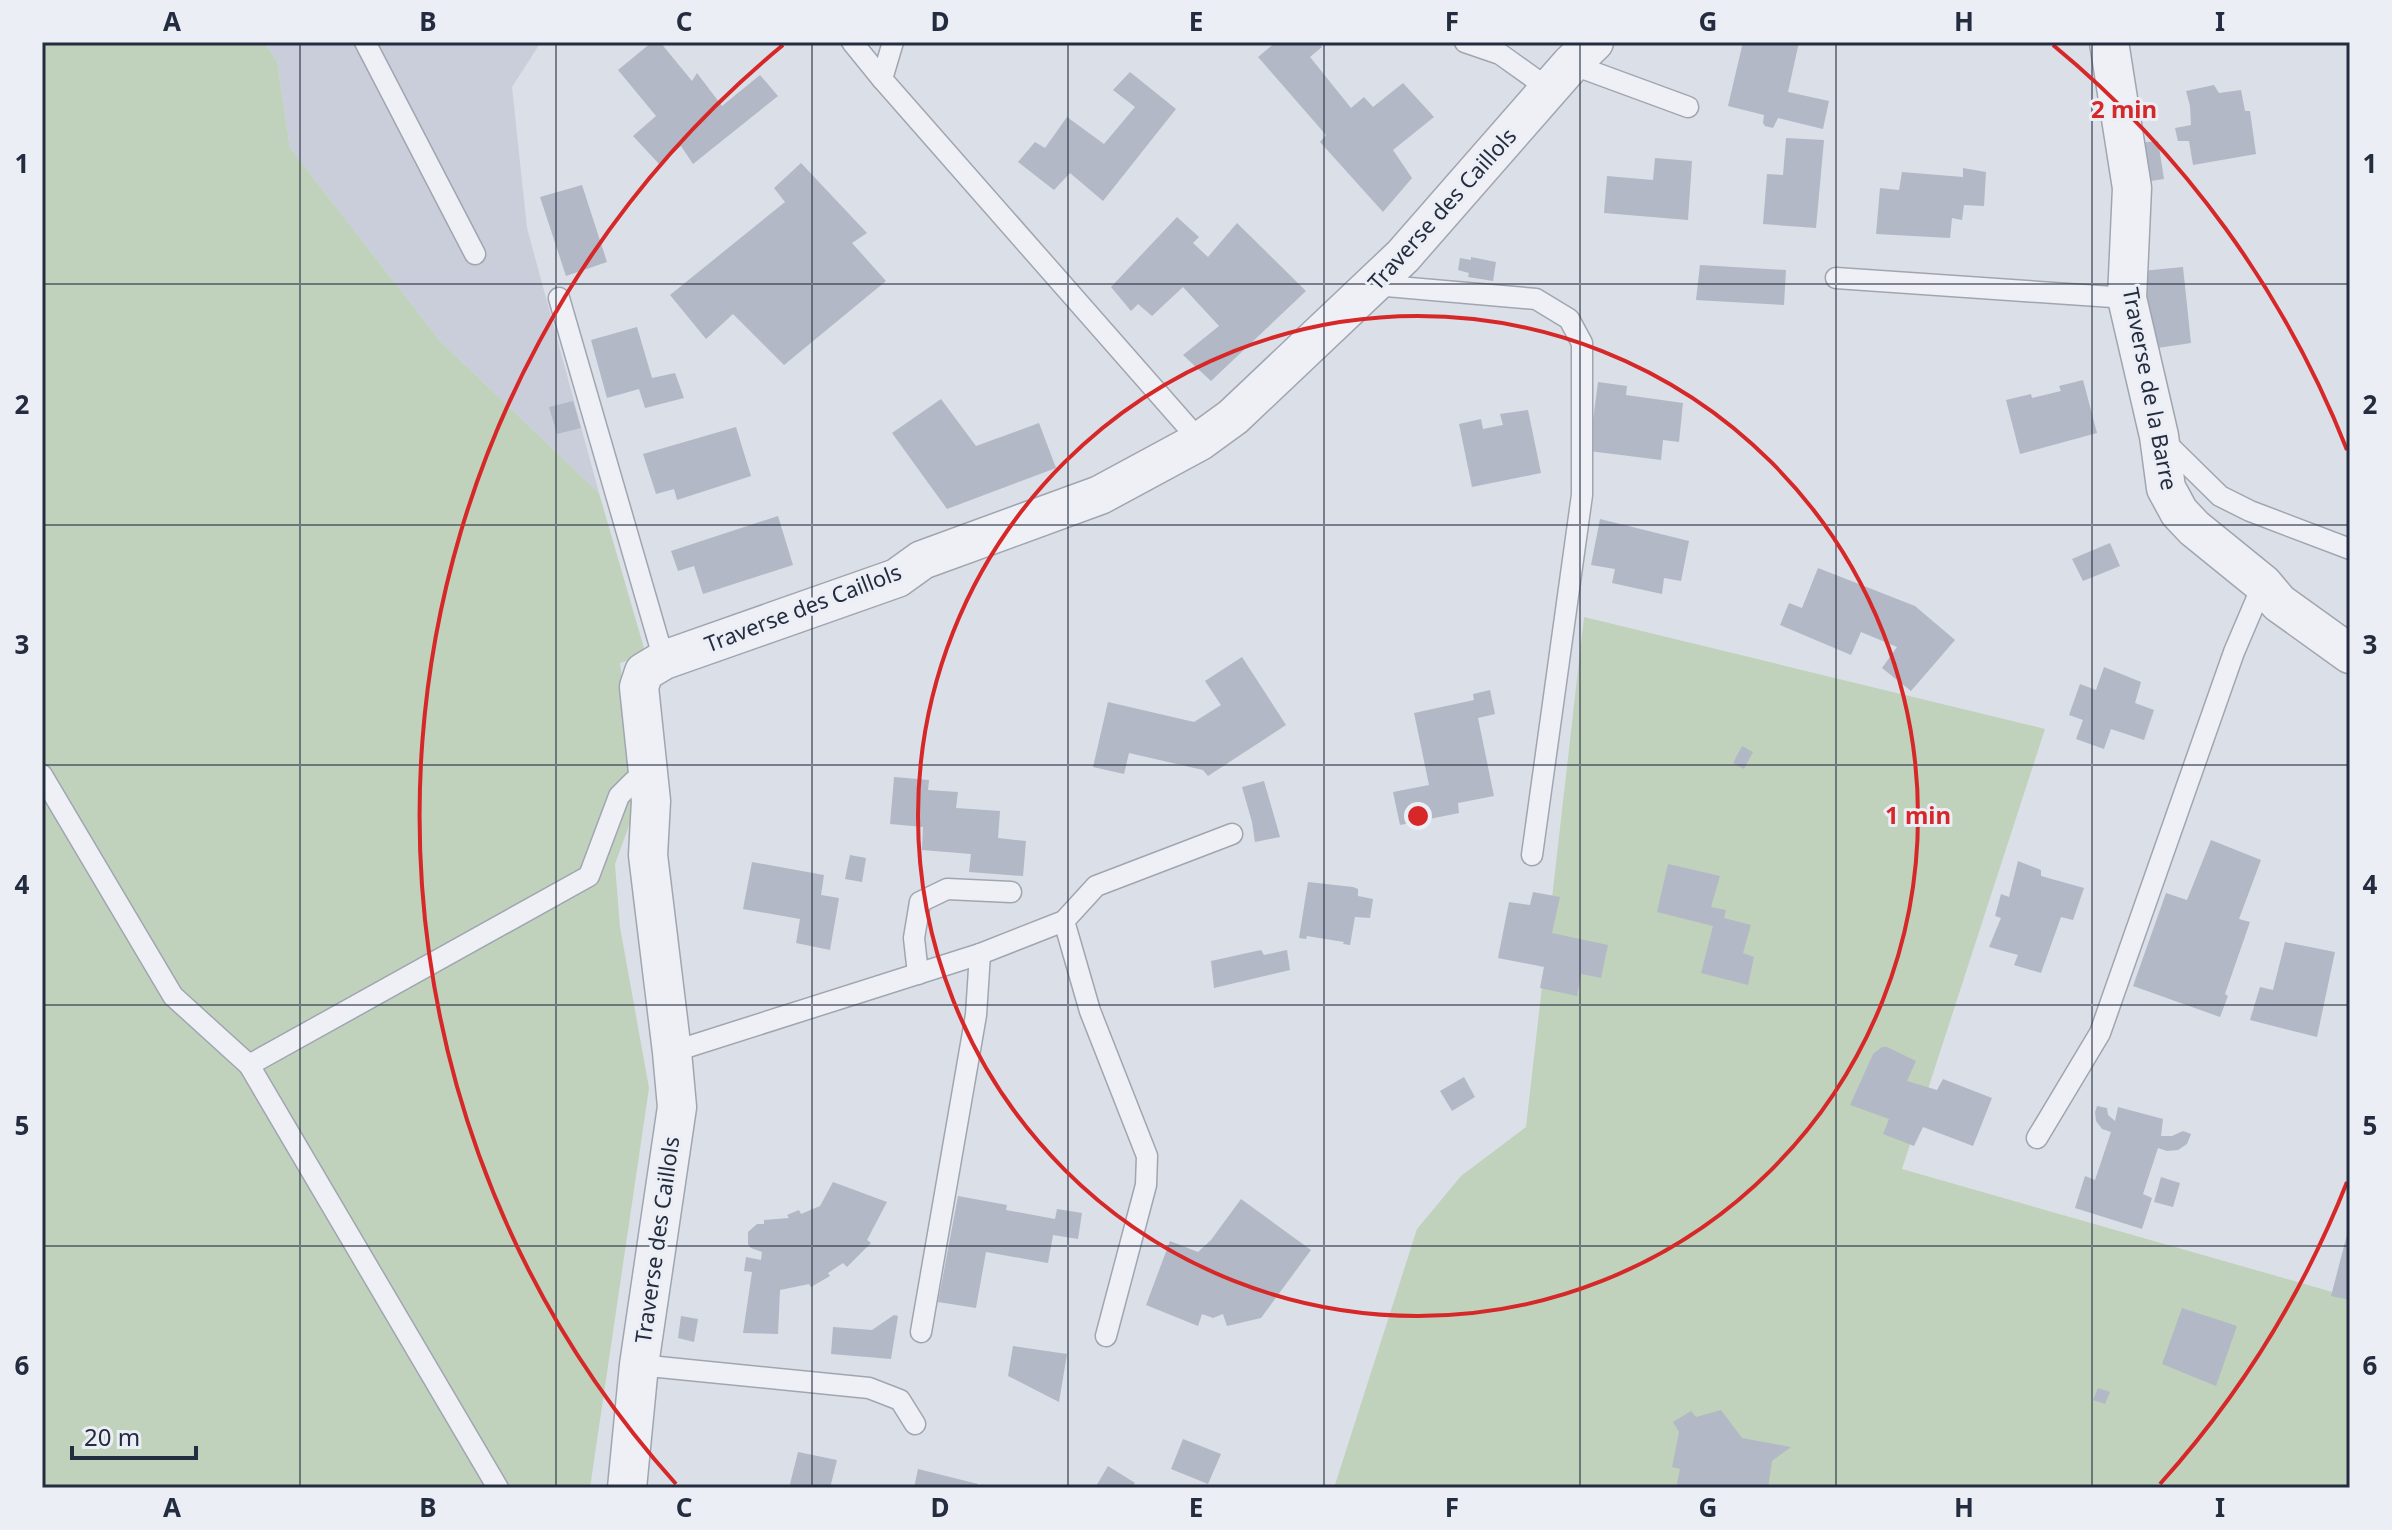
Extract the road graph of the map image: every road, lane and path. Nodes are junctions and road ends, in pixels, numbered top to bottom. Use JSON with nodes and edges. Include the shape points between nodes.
{"nodes":[{"id":1,"x":365,"y":42,"type":"edge"},
{"id":2,"x":852,"y":42,"type":"edge"},
{"id":3,"x":893,"y":42,"type":"edge"},
{"id":4,"x":1465,"y":42,"type":"edge"},
{"id":5,"x":2109,"y":42,"type":"edge"},
{"id":6,"x":1571,"y":65,"type":"edge"},
{"id":7,"x":882,"y":79,"type":"junction"},
{"id":8,"x":1688,"y":107,"type":"dead end"},
{"id":9,"x":475,"y":254,"type":"dead end"},
{"id":10,"x":1836,"y":278,"type":"dead end"},
{"id":11,"x":1375,"y":285,"type":"junction"},
{"id":12,"x":559,"y":298,"type":"dead end"},
{"id":13,"x":2127,"y":298,"type":"junction"},
{"id":14,"x":2159,"y":436,"type":"junction"},
{"id":15,"x":1200,"y":441,"type":"junction"},
{"id":16,"x":2350,"y":549,"type":"edge"},
{"id":17,"x":2263,"y":584,"type":"junction"},
{"id":18,"x":2350,"y":654,"type":"edge"},
{"id":19,"x":664,"y":660,"type":"junction"},
{"id":20,"x":42,"y":775,"type":"edge"},
{"id":21,"x":648,"y":778,"type":"junction"},
{"id":22,"x":1232,"y":834,"type":"dead end"},
{"id":23,"x":1532,"y":855,"type":"dead end"},
{"id":24,"x":1011,"y":892,"type":"dead end"},
{"id":25,"x":1064,"y":921,"type":"junction"},
{"id":26,"x":980,"y":954,"type":"junction"},
{"id":27,"x":918,"y":974,"type":"junction"},
{"id":28,"x":672,"y":1052,"type":"junction"},
{"id":29,"x":249,"y":1065,"type":"junction"},
{"id":30,"x":2037,"y":1138,"type":"dead end"},
{"id":31,"x":921,"y":1332,"type":"dead end"},
{"id":32,"x":1106,"y":1336,"type":"dead end"},
{"id":33,"x":639,"y":1365,"type":"junction"},
{"id":34,"x":915,"y":1424,"type":"dead end"},
{"id":35,"x":498,"y":1488,"type":"edge"},
{"id":36,"x":627,"y":1488,"type":"edge"}],
"edges":[{"from":1,"to":9,"type":"lane"},
{"from":2,"to":7,"type":"lane"},
{"from":3,"to":7,"type":"lane"},
{"from":4,"to":6,"type":"lane","via":[[1500,54]]},
{"from":5,"to":13,"type":"street","name":"Traverse de la Barre","via":[[2132,188]]},
{"from":6,"to":8,"type":"lane"},
{"from":6,"to":11,"type":"street","name":"Traverse des Caillols"},
{"from":7,"to":15,"type":"lane"},
{"from":10,"to":13,"type":"lane"},
{"from":11,"to":15,"type":"street","name":"Traverse des Caillols","via":[[1233,417]]},
{"from":11,"to":23,"type":"lane","via":[[1536,299],[1569,319],[1582,343],[1582,495]]},
{"from":12,"to":19,"type":"lane"},
{"from":13,"to":14,"type":"street","name":"Traverse de la Barre"},
{"from":14,"to":16,"type":"lane","via":[[2220,496]]},
{"from":14,"to":17,"type":"street","name":"Traverse de la Barre","via":[[2166,488],[2179,512]]},
{"from":15,"to":19,"type":"street","name":"Traverse des Caillols","via":[[1100,495],[922,560],[897,578]]},
{"from":17,"to":18,"type":"street","name":"Traverse de la Barre","via":[[2279,603]]},
{"from":17,"to":30,"type":"lane","via":[[2234,652],[2100,1033]]},
{"from":19,"to":21,"type":"street","name":"Traverse des Caillols","via":[[644,672],[639,687]]},
{"from":20,"to":29,"type":"lane","via":[[173,996]]},
{"from":21,"to":28,"type":"street","name":"Traverse des Caillols","via":[[648,855]]},
{"from":21,"to":29,"type":"lane","via":[[634,781],[619,796],[589,876]]},
{"from":22,"to":25,"type":"lane","via":[[1096,886]]},
{"from":24,"to":27,"type":"lane","via":[[947,889],[920,902],[914,938]]},
{"from":25,"to":26,"type":"lane"},
{"from":25,"to":32,"type":"lane","via":[[1090,1011],[1147,1156],[1146,1185]]},
{"from":26,"to":27,"type":"lane"},
{"from":26,"to":31,"type":"lane","via":[[976,1015]]},
{"from":27,"to":28,"type":"lane"},
{"from":28,"to":33,"type":"street","name":"Traverse des Caillols","via":[[677,1107]]},
{"from":29,"to":35,"type":"lane"},
{"from":33,"to":34,"type":"lane","via":[[869,1388],[900,1400]]},
{"from":33,"to":36,"type":"street","name":"Traverse des Caillols"}]}
